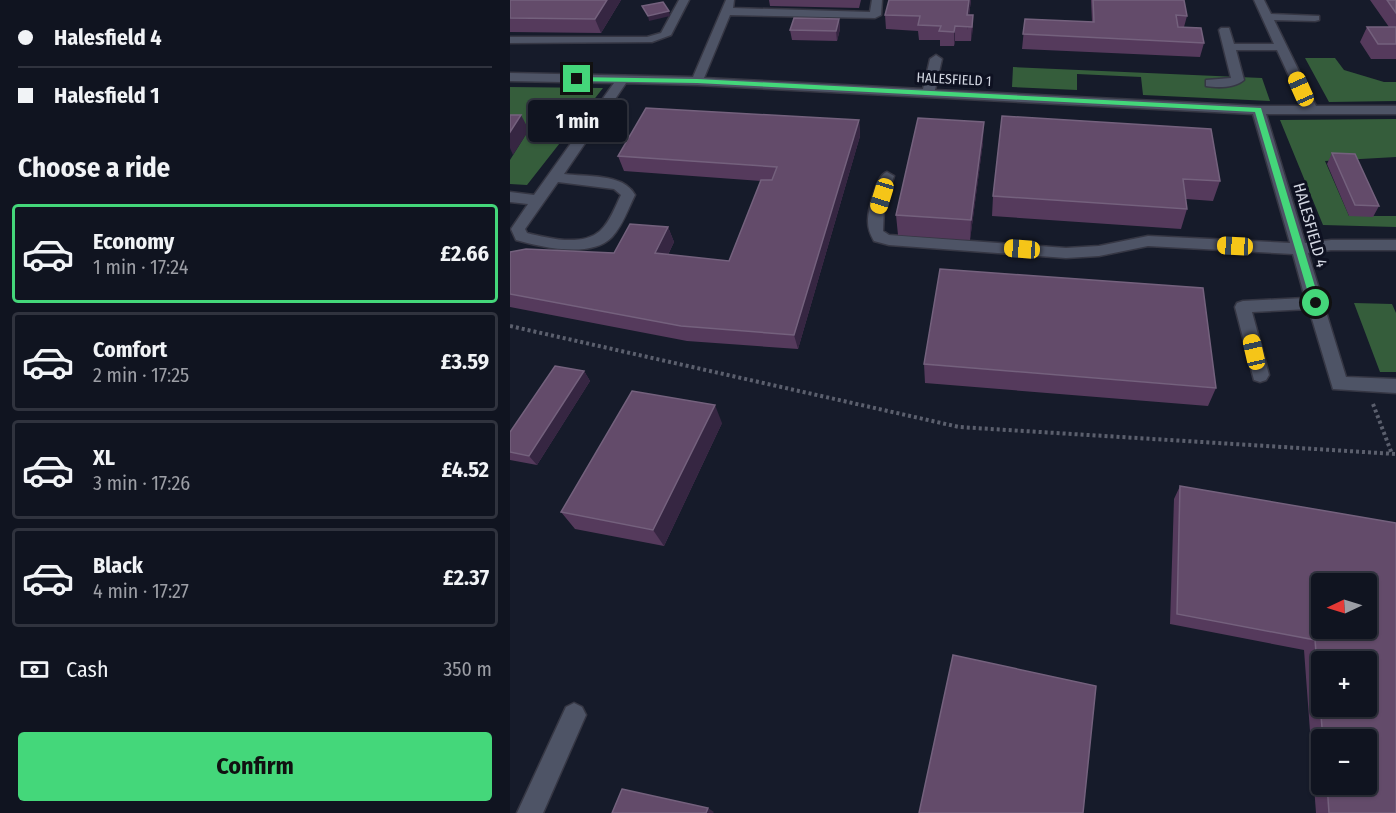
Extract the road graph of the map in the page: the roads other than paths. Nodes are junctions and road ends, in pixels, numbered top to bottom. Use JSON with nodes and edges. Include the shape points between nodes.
{"nodes":[{"id":1,"x":684,"y":0,"type":"edge"},
{"id":2,"x":730,"y":0,"type":"edge"},
{"id":3,"x":754,"y":0,"type":"edge"},
{"id":4,"x":876,"y":0,"type":"edge"},
{"id":5,"x":1259,"y":0,"type":"edge"},
{"id":6,"x":748,"y":11,"type":"junction"},
{"id":7,"x":726,"y":12,"type":"junction"},
{"id":8,"x":1267,"y":17,"type":"junction"},
{"id":9,"x":1315,"y":18,"type":"dead end"},
{"id":10,"x":1225,"y":30,"type":"dead end"},
{"id":11,"x":510,"y":40,"type":"edge"},
{"id":12,"x":1229,"y":47,"type":"junction"},
{"id":13,"x":1282,"y":47,"type":"junction"},
{"id":14,"x":936,"y":59,"type":"dead end"},
{"id":15,"x":510,"y":77,"type":"edge"},
{"id":16,"x":622,"y":80,"type":"junction"},
{"id":17,"x":697,"y":81,"type":"junction"},
{"id":18,"x":1210,"y":83,"type":"dead end"},
{"id":19,"x":928,"y":93,"type":"junction"},
{"id":20,"x":1258,"y":110,"type":"junction"},
{"id":21,"x":1311,"y":110,"type":"junction"},
{"id":22,"x":1396,"y":110,"type":"edge"},
{"id":23,"x":554,"y":177,"type":"junction"},
{"id":24,"x":887,"y":177,"type":"dead end"},
{"id":25,"x":510,"y":197,"type":"edge"},
{"id":26,"x":538,"y":200,"type":"junction"},
{"id":27,"x":1396,"y":245,"type":"edge"},
{"id":28,"x":1299,"y":249,"type":"junction"},
{"id":29,"x":1316,"y":303,"type":"junction"},
{"id":30,"x":1260,"y":375,"type":"dead end"},
{"id":31,"x":1396,"y":386,"type":"edge"},
{"id":32,"x":574,"y":715,"type":"dead end"},
{"id":33,"x":530,"y":813,"type":"edge"}],
"edges":[{"from":1,"to":11,"type":"street","via":[[665,35],[648,40]]},
{"from":2,"to":7,"type":"street"},
{"from":3,"to":6,"type":"street"},
{"from":4,"to":6,"type":"street","via":[[875,15]]},
{"from":5,"to":8,"type":"street"},
{"from":6,"to":7,"type":"street"},
{"from":7,"to":17,"type":"street"},
{"from":8,"to":9,"type":"street"},
{"from":8,"to":13,"type":"street"},
{"from":10,"to":12,"type":"street"},
{"from":12,"to":13,"type":"street"},
{"from":12,"to":18,"type":"street","via":[[1238,80]]},
{"from":13,"to":21,"type":"street"},
{"from":14,"to":19,"type":"street"},
{"from":15,"to":16,"type":"street","name":"HALESFIELD 1"},
{"from":16,"to":17,"type":"street","name":"HALESFIELD 1"},
{"from":16,"to":23,"type":"street"},
{"from":17,"to":19,"type":"street","name":"HALESFIELD 1"},
{"from":19,"to":20,"type":"street","name":"HALESFIELD 1"},
{"from":20,"to":21,"type":"street","name":"HALESFIELD 1"},
{"from":20,"to":28,"type":"street","name":"HALESFIELD 4"},
{"from":21,"to":22,"type":"street","name":"HALESFIELD 1"},
{"from":23,"to":26,"type":"street"},
{"from":23,"to":26,"type":"street","via":[[616,184],[628,195],[604,236],[591,243],[574,244],[520,236],[518,229]]},
{"from":24,"to":28,"type":"street","via":[[874,230],[879,237],[889,240],[1066,252],[1099,251],[1149,241]]},
{"from":25,"to":26,"type":"street"},
{"from":27,"to":28,"type":"street"},
{"from":28,"to":29,"type":"street","name":"HALESFIELD 4"},
{"from":29,"to":30,"type":"street","via":[[1244,307]]},
{"from":29,"to":31,"type":"street","name":"HALESFIELD 4","via":[[1339,384]]},
{"from":32,"to":33,"type":"street"}]}
